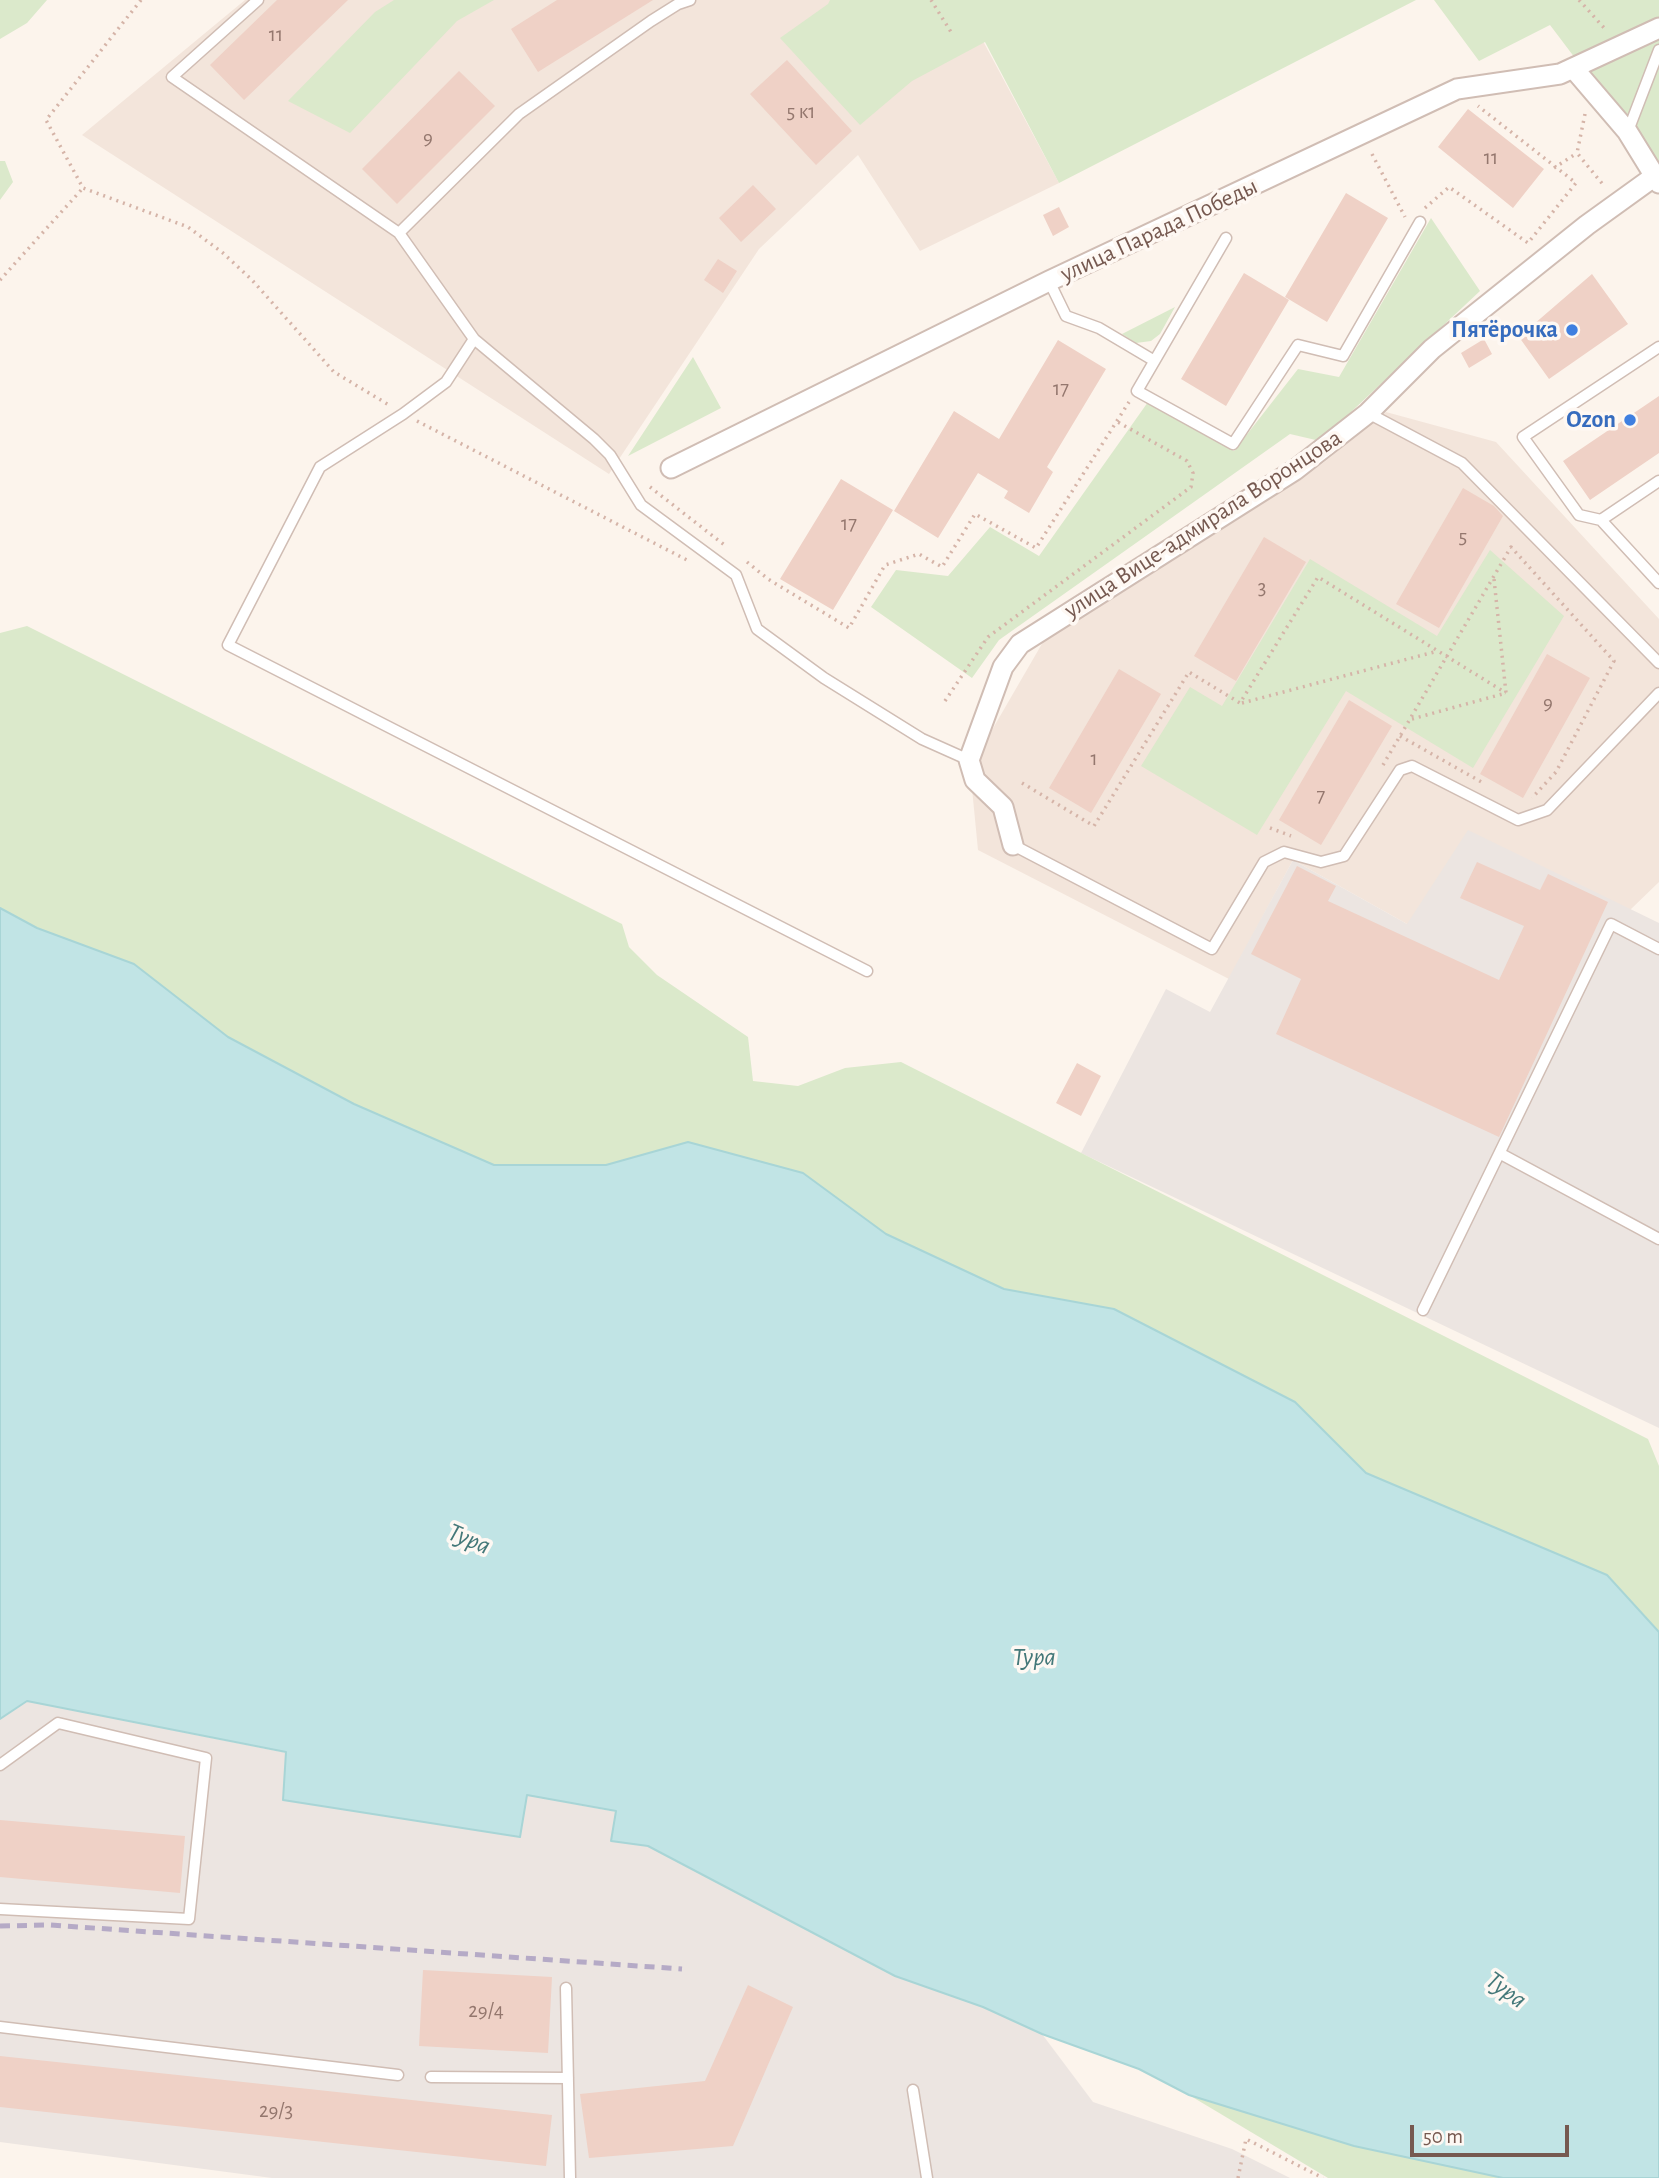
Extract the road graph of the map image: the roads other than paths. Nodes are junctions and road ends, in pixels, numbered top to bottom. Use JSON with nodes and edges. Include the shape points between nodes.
{"nodes":[{"id":1,"x":258,"y":0,"type":"edge"},
{"id":2,"x":690,"y":0,"type":"edge"},
{"id":3,"x":1659,"y":28,"type":"edge"},
{"id":4,"x":1659,"y":50,"type":"edge"},
{"id":5,"x":1574,"y":69,"type":"junction"},
{"id":6,"x":1628,"y":131,"type":"junction"},
{"id":7,"x":1657,"y":180,"type":"edge"},
{"id":8,"x":1419,"y":218,"type":"road end"},
{"id":9,"x":398,"y":233,"type":"junction"},
{"id":10,"x":1226,"y":238,"type":"dead end"},
{"id":11,"x":1049,"y":281,"type":"junction"},
{"id":12,"x":474,"y":339,"type":"junction"},
{"id":13,"x":1659,"y":347,"type":"edge"},
{"id":14,"x":1153,"y":360,"type":"junction"},
{"id":15,"x":1368,"y":413,"type":"junction"},
{"id":16,"x":671,"y":468,"type":"dead end"},
{"id":17,"x":1659,"y":481,"type":"edge"},
{"id":18,"x":1601,"y":520,"type":"junction"},
{"id":19,"x":1659,"y":583,"type":"edge"},
{"id":20,"x":1659,"y":663,"type":"edge"},
{"id":21,"x":1659,"y":693,"type":"edge"},
{"id":22,"x":969,"y":760,"type":"junction"},
{"id":23,"x":1013,"y":845,"type":"joint"},
{"id":24,"x":1659,"y":948,"type":"edge"},
{"id":25,"x":867,"y":971,"type":"dead end"},
{"id":26,"x":1501,"y":1154,"type":"junction"},
{"id":27,"x":1659,"y":1239,"type":"edge"},
{"id":28,"x":1423,"y":1310,"type":"dead end"},
{"id":29,"x":0,"y":1765,"type":"edge"},
{"id":30,"x":0,"y":1909,"type":"edge"},
{"id":31,"x":566,"y":1988,"type":"dead end"},
{"id":32,"x":0,"y":2027,"type":"edge"},
{"id":33,"x":398,"y":2075,"type":"dead end"},
{"id":34,"x":431,"y":2077,"type":"dead end"},
{"id":35,"x":568,"y":2078,"type":"junction"},
{"id":36,"x":913,"y":2090,"type":"dead end"},
{"id":37,"x":570,"y":2178,"type":"edge"},
{"id":38,"x":927,"y":2178,"type":"edge"}],
"edges":[{"from":1,"to":9,"type":"lane","via":[[172,77]]},
{"from":2,"to":9,"type":"lane","via":[[651,21],[519,114]]},
{"from":3,"to":5,"type":"street","name":"улица Парада Победы"},
{"from":4,"to":6,"type":"lane"},
{"from":5,"to":6,"type":"street","name":"улица Вице-адмирала Воронцова"},
{"from":5,"to":11,"type":"street","name":"улица Парада Победы","via":[[1457,89]]},
{"from":6,"to":7,"type":"street","name":"улица Вице-адмирала Воронцова"},
{"from":7,"to":15,"type":"street","name":"улица Вице-адмирала Воронцова","via":[[1618,203],[1432,349]]},
{"from":8,"to":14,"type":"lane","via":[[1343,356],[1298,345],[1233,444],[1136,390]]},
{"from":9,"to":12,"type":"lane"},
{"from":10,"to":14,"type":"lane"},
{"from":11,"to":14,"type":"lane","via":[[1066,316],[1098,328]]},
{"from":11,"to":16,"type":"street","name":"улица Парада Победы"},
{"from":12,"to":22,"type":"lane","via":[[594,439],[610,455],[641,505],[736,575],[757,629],[824,678],[922,739]]},
{"from":12,"to":25,"type":"lane","via":[[446,382],[320,467],[228,645]]},
{"from":13,"to":18,"type":"lane","via":[[1523,437],[1579,514]]},
{"from":15,"to":20,"type":"lane","via":[[1462,463]]},
{"from":15,"to":22,"type":"street","name":"улица Вице-адмирала Воронцова","via":[[1295,470],[1020,644],[1003,667]]},
{"from":17,"to":18,"type":"lane"},
{"from":18,"to":19,"type":"lane"},
{"from":21,"to":23,"type":"lane","via":[[1547,810],[1518,820],[1412,766],[1400,770],[1344,856],[1321,862],[1284,852],[1264,862],[1212,949]]},
{"from":22,"to":23,"type":"street","via":[[975,780],[1003,807]]},
{"from":24,"to":26,"type":"lane","via":[[1611,924]]},
{"from":26,"to":27,"type":"lane"},
{"from":26,"to":28,"type":"lane"},
{"from":29,"to":30,"type":"lane","via":[[58,1723],[206,1758],[189,1919]]},
{"from":31,"to":35,"type":"lane"},
{"from":32,"to":33,"type":"lane"},
{"from":34,"to":35,"type":"lane"},
{"from":35,"to":37,"type":"lane"},
{"from":36,"to":38,"type":"lane"}]}
